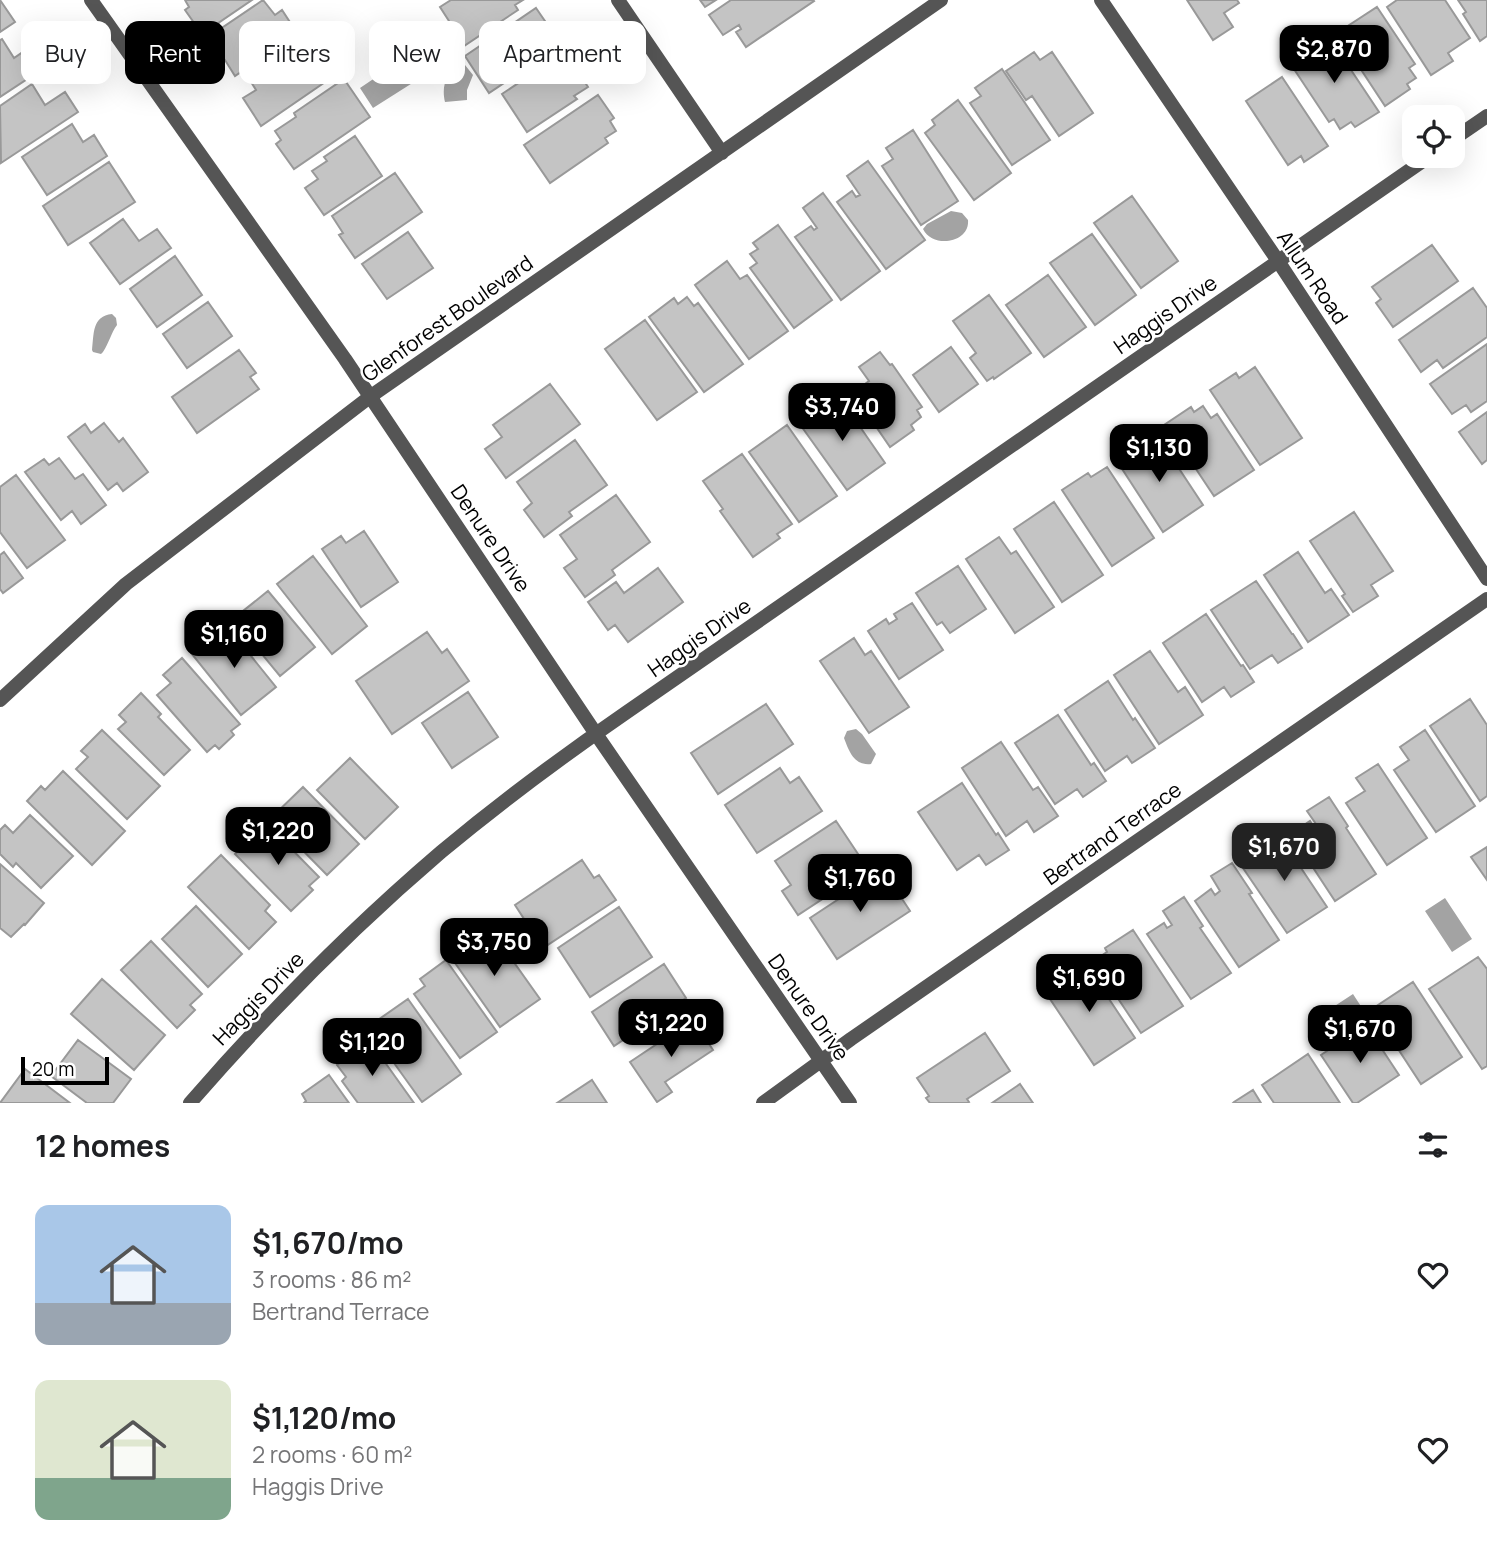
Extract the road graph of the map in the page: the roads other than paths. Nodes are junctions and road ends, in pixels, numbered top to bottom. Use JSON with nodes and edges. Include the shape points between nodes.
{"nodes":[{"id":1,"x":91,"y":0,"type":"edge"},
{"id":2,"x":618,"y":0,"type":"edge"},
{"id":3,"x":942,"y":0,"type":"edge"},
{"id":4,"x":1101,"y":0,"type":"edge"},
{"id":5,"x":1487,"y":116,"type":"edge"},
{"id":6,"x":1465,"y":131,"type":"edge"},
{"id":7,"x":722,"y":153,"type":"junction"},
{"id":8,"x":1413,"y":168,"type":"edge"},
{"id":9,"x":1278,"y":261,"type":"junction"},
{"id":10,"x":371,"y":396,"type":"junction"},
{"id":11,"x":1487,"y":579,"type":"edge"},
{"id":12,"x":1487,"y":599,"type":"edge"},
{"id":13,"x":0,"y":700,"type":"edge"},
{"id":14,"x":596,"y":734,"type":"junction"},
{"id":15,"x":821,"y":1060,"type":"junction"},
{"id":16,"x":190,"y":1103,"type":"edge"},
{"id":17,"x":763,"y":1103,"type":"edge"},
{"id":18,"x":850,"y":1103,"type":"edge"}],
"edges":[{"from":1,"to":10,"type":"street","name":"Denure Drive"},
{"from":2,"to":7,"type":"street"},
{"from":3,"to":7,"type":"street","name":"Glenforest Boulevard"},
{"from":4,"to":9,"type":"street","name":"Allum Road"},
{"from":5,"to":6,"type":"street"},
{"from":7,"to":10,"type":"street","name":"Glenforest Boulevard"},
{"from":8,"to":9,"type":"street","name":"Haggis Drive"},
{"from":9,"to":11,"type":"street","name":"Allum Road"},
{"from":9,"to":14,"type":"street","name":"Haggis Drive"},
{"from":10,"to":13,"type":"street","name":"Glenforest Boulevard","via":[[126,584]]},
{"from":10,"to":14,"type":"street","name":"Denure Drive"},
{"from":12,"to":15,"type":"street","name":"Bertrand Terrace"},
{"from":14,"to":15,"type":"street","name":"Denure Drive"},
{"from":14,"to":16,"type":"street","name":"Haggis Drive","via":[[501,804],[405,884],[288,996]]},
{"from":15,"to":17,"type":"street","name":"Bertrand Terrace"},
{"from":15,"to":18,"type":"street","name":"Denure Drive"}]}
